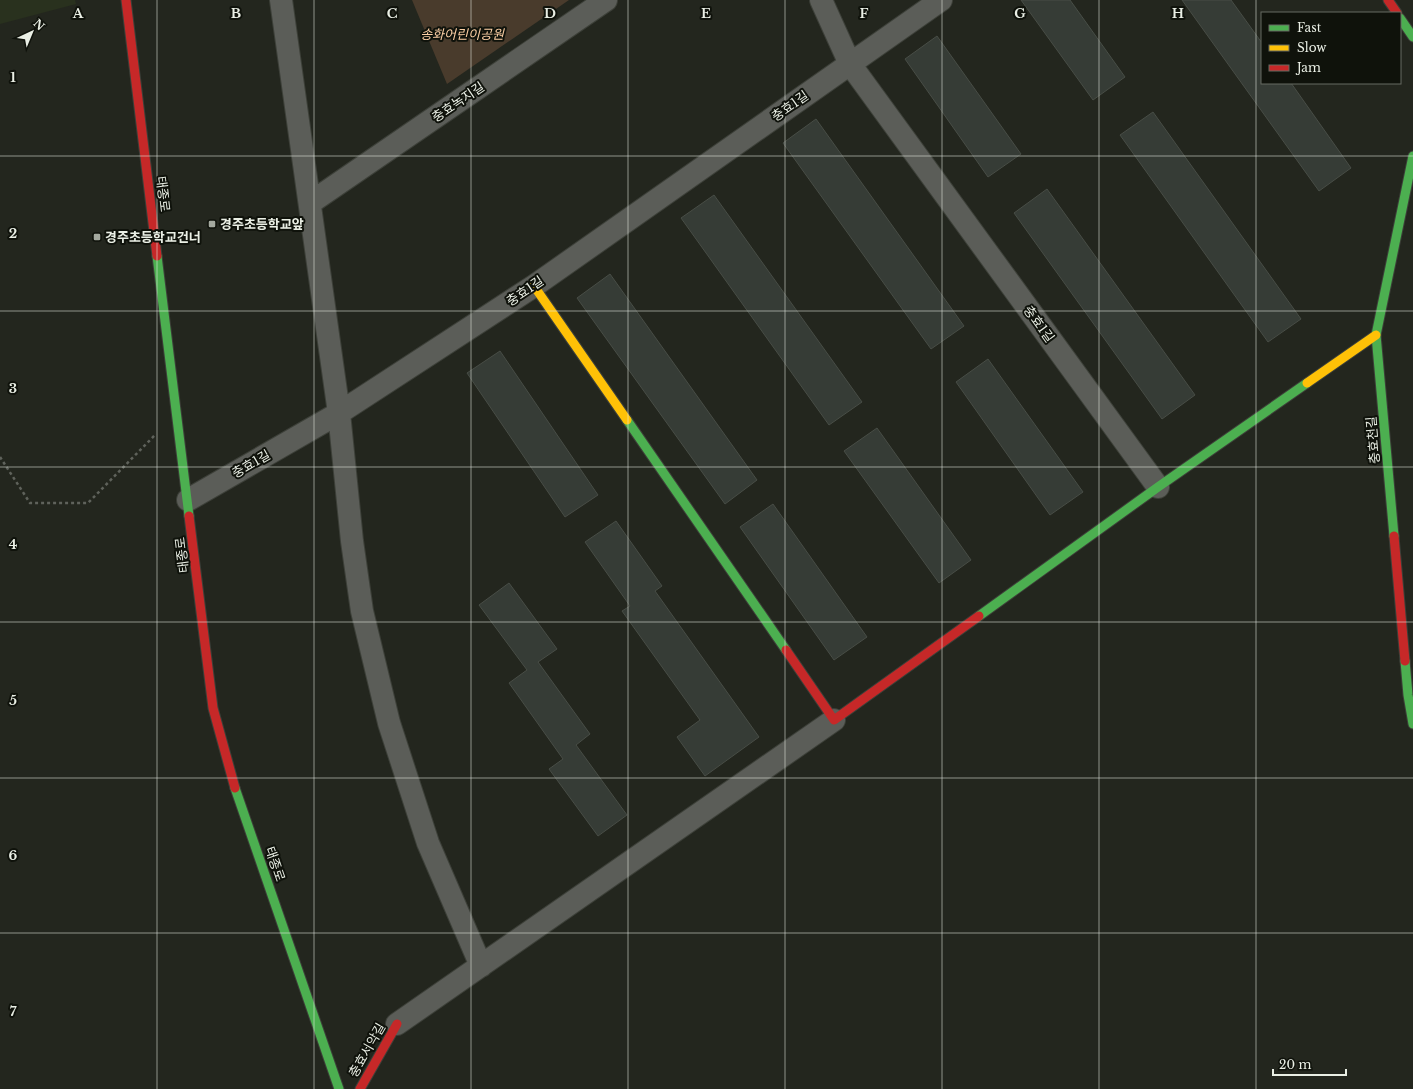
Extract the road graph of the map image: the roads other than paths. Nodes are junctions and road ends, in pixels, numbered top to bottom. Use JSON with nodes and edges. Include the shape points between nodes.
{"nodes":[{"id":1,"x":126,"y":0,"type":"edge"},
{"id":2,"x":606,"y":0,"type":"edge"},
{"id":3,"x":821,"y":0,"type":"edge"},
{"id":4,"x":941,"y":0,"type":"edge"},
{"id":5,"x":1388,"y":0,"type":"edge"},
{"id":6,"x":286,"y":2,"type":"edge"},
{"id":7,"x":1396,"y":12,"type":"edge"},
{"id":8,"x":1401,"y":19,"type":"edge"},
{"id":9,"x":1413,"y":37,"type":"edge"},
{"id":10,"x":850,"y":64,"type":"junction"},
{"id":11,"x":1413,"y":156,"type":"edge"},
{"id":12,"x":310,"y":203,"type":"junction"},
{"id":13,"x":534,"y":286,"type":"junction"},
{"id":14,"x":1376,"y":335,"type":"junction"},
{"id":15,"x":339,"y":413,"type":"junction"},
{"id":16,"x":1158,"y":487,"type":"junction"},
{"id":17,"x":188,"y":500,"type":"junction"},
{"id":18,"x":834,"y":720,"type":"junction"},
{"id":19,"x":1413,"y":724,"type":"edge"},
{"id":20,"x":481,"y":966,"type":"junction"},
{"id":21,"x":397,"y":1024,"type":"joint"},
{"id":22,"x":339,"y":1089,"type":"edge"},
{"id":23,"x":360,"y":1089,"type":"edge"}],
"edges":[{"from":1,"to":17,"type":"street","name":"태종로"},
{"from":2,"to":12,"type":"street","name":"충효녹지길"},
{"from":3,"to":10,"type":"street"},
{"from":4,"to":10,"type":"street","name":"충효1길"},
{"from":5,"to":7,"type":"street"},
{"from":6,"to":12,"type":"street"},
{"from":8,"to":9,"type":"street"},
{"from":10,"to":13,"type":"street","name":"충효1길"},
{"from":10,"to":16,"type":"street","name":"충효1길"},
{"from":11,"to":14,"type":"street","name":"충효천길"},
{"from":12,"to":15,"type":"street"},
{"from":13,"to":15,"type":"street","name":"충효1길"},
{"from":13,"to":18,"type":"street"},
{"from":14,"to":16,"type":"street"},
{"from":14,"to":19,"type":"street","name":"충효천길","via":[[1408,695]]},
{"from":15,"to":17,"type":"street","name":"충효1길"},
{"from":15,"to":20,"type":"street","via":[[362,611],[389,723],[428,842]]},
{"from":16,"to":18,"type":"street"},
{"from":17,"to":22,"type":"street","name":"태종로","via":[[213,708],[232,780]]},
{"from":18,"to":20,"type":"street"},
{"from":20,"to":21,"type":"street"},
{"from":21,"to":23,"type":"street","name":"충효서악길"}]}
